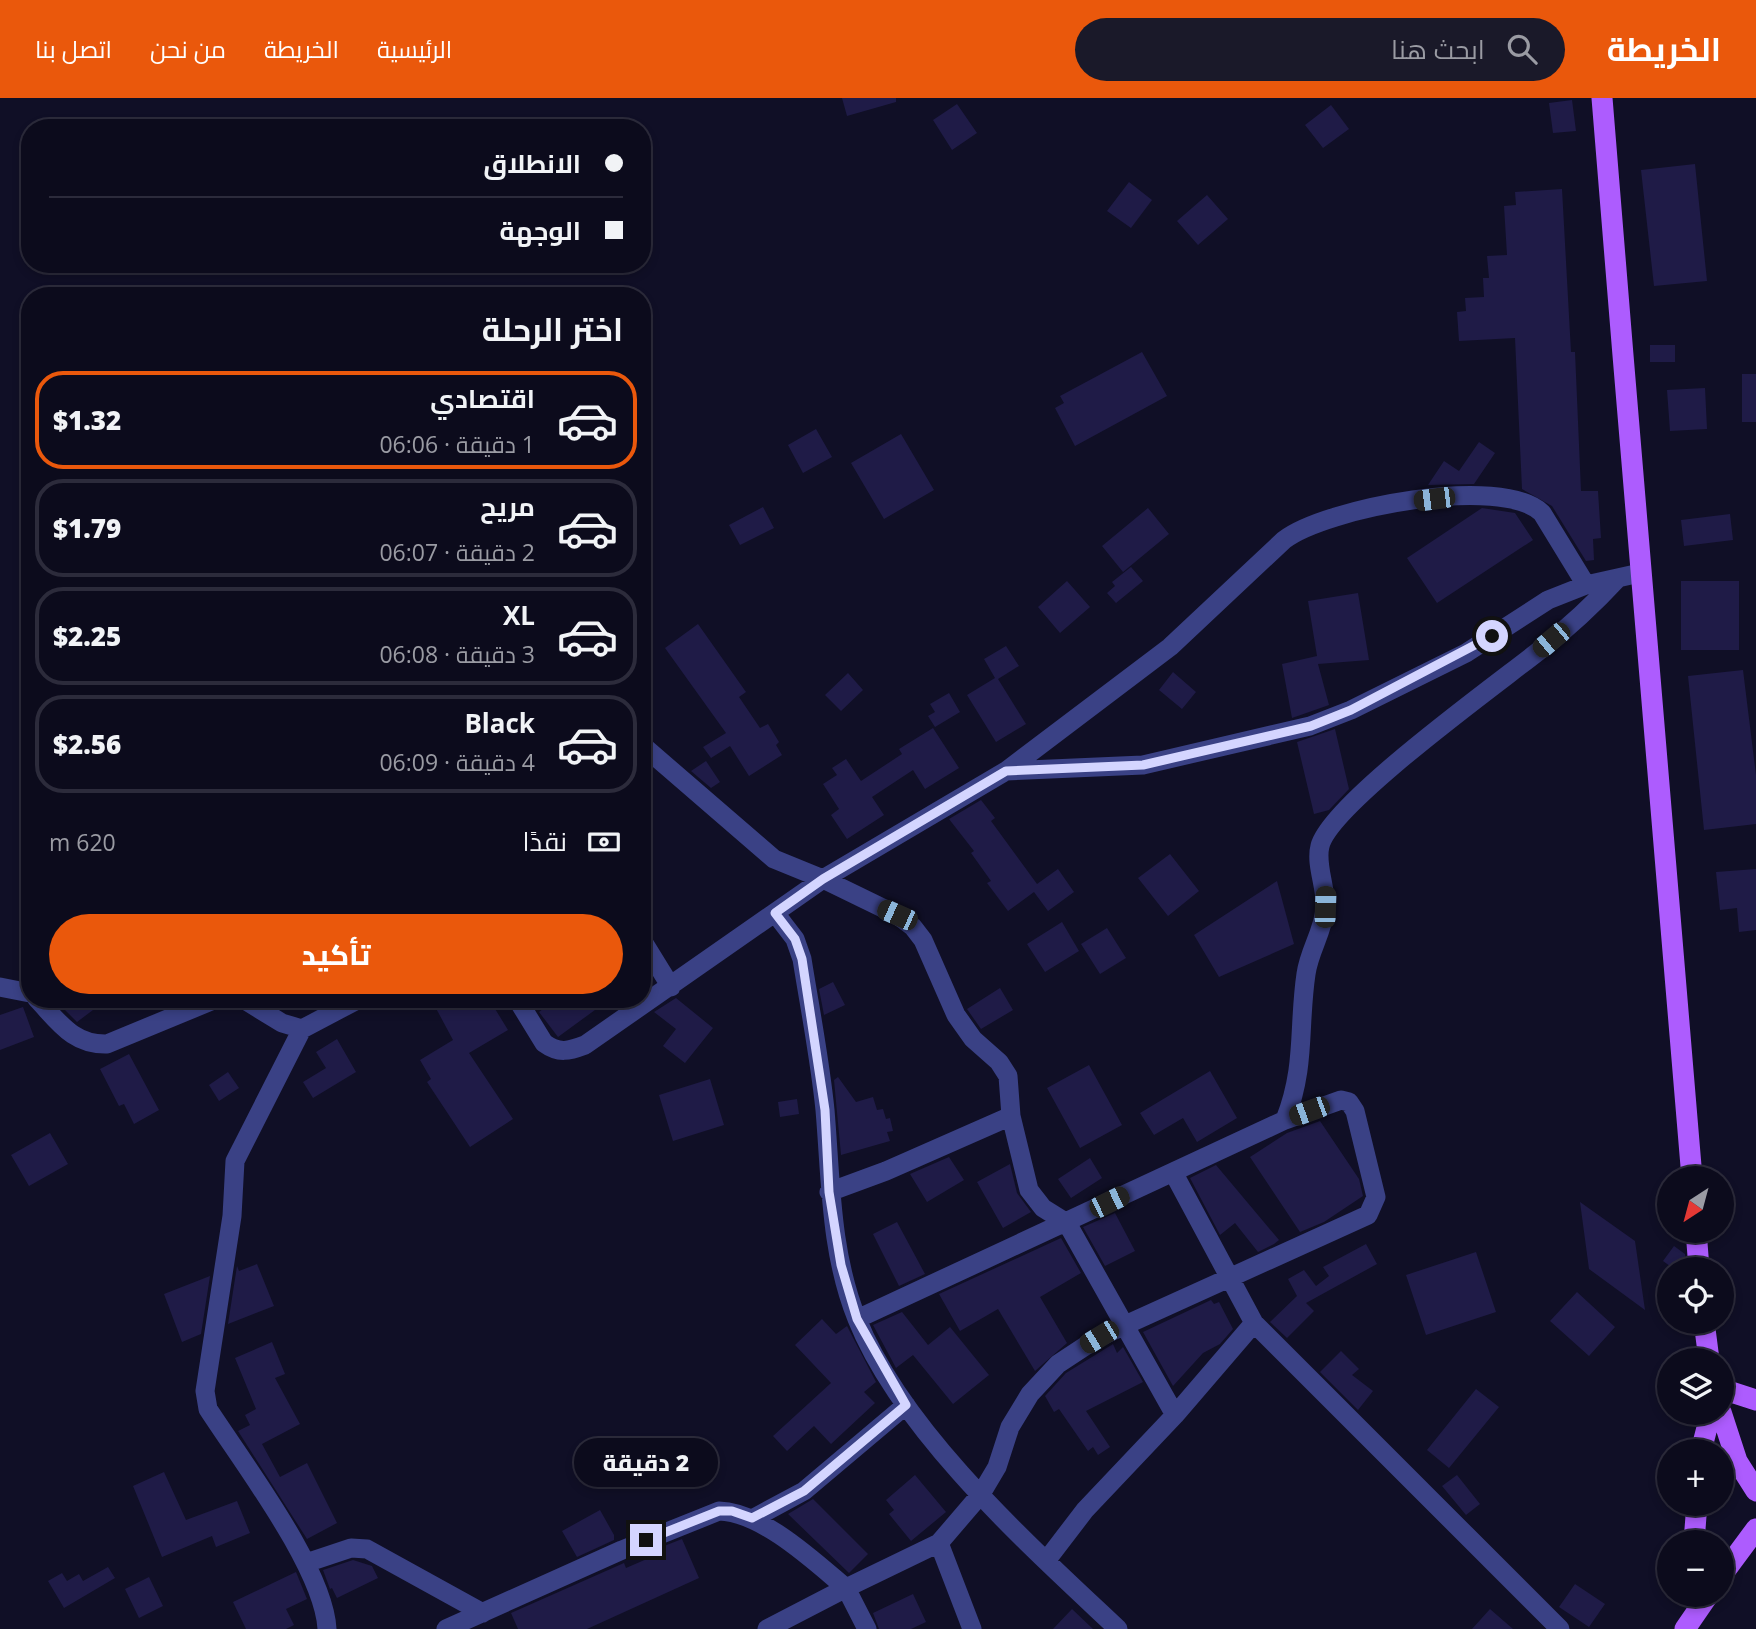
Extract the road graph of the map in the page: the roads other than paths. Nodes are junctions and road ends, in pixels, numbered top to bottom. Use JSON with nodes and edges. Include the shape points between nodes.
{"nodes":[{"id":1,"x":1602,"y":98,"type":"edge"},
{"id":2,"x":1640,"y":573,"type":"junction"},
{"id":3,"x":1618,"y":578,"type":"junction"},
{"id":4,"x":1586,"y":585,"type":"junction"},
{"id":5,"x":651,"y":753,"type":"edge"},
{"id":6,"x":1006,"y":771,"type":"junction"},
{"id":7,"x":823,"y":879,"type":"junction"},
{"id":8,"x":775,"y":913,"type":"junction"},
{"id":9,"x":651,"y":955,"type":"edge"},
{"id":10,"x":0,"y":987,"type":"edge"},
{"id":11,"x":671,"y":987,"type":"junction"},
{"id":12,"x":21,"y":991,"type":"edge"},
{"id":13,"x":651,"y":1001,"type":"edge"},
{"id":14,"x":45,"y":1008,"type":"edge"},
{"id":15,"x":193,"y":1008,"type":"edge"},
{"id":16,"x":258,"y":1008,"type":"edge"},
{"id":17,"x":339,"y":1008,"type":"edge"},
{"id":18,"x":523,"y":1008,"type":"edge"},
{"id":19,"x":641,"y":1008,"type":"edge"},
{"id":20,"x":302,"y":1029,"type":"junction"},
{"id":21,"x":1011,"y":1116,"type":"junction"},
{"id":22,"x":1285,"y":1120,"type":"junction"},
{"id":23,"x":1691,"y":1166,"type":"edge"},
{"id":24,"x":1173,"y":1172,"type":"junction"},
{"id":25,"x":829,"y":1192,"type":"junction"},
{"id":26,"x":1067,"y":1223,"type":"junction"},
{"id":27,"x":1229,"y":1275,"type":"junction"},
{"id":28,"x":857,"y":1319,"type":"junction"},
{"id":29,"x":1126,"y":1323,"type":"junction"},
{"id":30,"x":1254,"y":1323,"type":"junction"},
{"id":31,"x":1734,"y":1393,"type":"edge"},
{"id":32,"x":1756,"y":1399,"type":"edge"},
{"id":33,"x":906,"y":1405,"type":"junction"},
{"id":34,"x":1175,"y":1415,"type":"junction"},
{"id":35,"x":1725,"y":1425,"type":"edge"},
{"id":36,"x":1756,"y":1491,"type":"edge"},
{"id":37,"x":981,"y":1494,"type":"junction"},
{"id":38,"x":752,"y":1518,"type":"junction"},
{"id":39,"x":1756,"y":1529,"type":"edge"},
{"id":40,"x":939,"y":1543,"type":"junction"},
{"id":41,"x":1734,"y":1559,"type":"edge"},
{"id":42,"x":1046,"y":1561,"type":"junction"},
{"id":43,"x":306,"y":1563,"type":"junction"},
{"id":44,"x":846,"y":1588,"type":"junction"},
{"id":45,"x":1700,"y":1607,"type":"edge"},
{"id":46,"x":483,"y":1613,"type":"junction"},
{"id":47,"x":1689,"y":1623,"type":"edge"},
{"id":48,"x":327,"y":1629,"type":"edge"},
{"id":49,"x":446,"y":1629,"type":"edge"},
{"id":50,"x":767,"y":1629,"type":"edge"},
{"id":51,"x":867,"y":1629,"type":"edge"},
{"id":52,"x":972,"y":1629,"type":"edge"},
{"id":53,"x":1118,"y":1629,"type":"edge"},
{"id":54,"x":1560,"y":1629,"type":"edge"}],
"edges":[{"from":1,"to":2,"type":"main road"},
{"from":2,"to":3,"type":"street"},
{"from":2,"to":23,"type":"main road"},
{"from":3,"to":4,"type":"street"},
{"from":3,"to":22,"type":"street","via":[[1560,633],[1458,711],[1358,798],[1323,837],[1319,849],[1325,893],[1323,922],[1307,968],[1300,1074]]},
{"from":4,"to":6,"type":"street","via":[[1548,600],[1466,653],[1311,726],[1143,765]]},
{"from":4,"to":6,"type":"street","via":[[1542,513],[1520,499],[1485,495],[1434,499],[1320,520],[1284,540],[1170,647]]},
{"from":5,"to":7,"type":"street","via":[[765,852]]},
{"from":6,"to":7,"type":"street"},
{"from":7,"to":8,"type":"street"},
{"from":7,"to":21,"type":"street","via":[[897,915],[918,933],[956,1015],[1008,1076]]},
{"from":8,"to":11,"type":"street"},
{"from":8,"to":25,"type":"street","via":[[795,939],[802,959],[825,1110]]},
{"from":9,"to":11,"type":"street"},
{"from":10,"to":12,"type":"street"},
{"from":11,"to":13,"type":"street"},
{"from":14,"to":15,"type":"street","via":[[70,1034],[89,1045],[107,1044]]},
{"from":16,"to":20,"type":"street"},
{"from":17,"to":20,"type":"street"},
{"from":18,"to":19,"type":"street","via":[[544,1043],[563,1052],[602,1036]]},
{"from":20,"to":43,"type":"street","via":[[234,1161],[232,1216],[205,1391],[208,1409]]},
{"from":21,"to":25,"type":"street"},
{"from":21,"to":26,"type":"street","via":[[1029,1190],[1043,1208]]},
{"from":22,"to":24,"type":"street"},
{"from":22,"to":27,"type":"street","via":[[1333,1102],[1349,1102],[1357,1117],[1374,1202],[1364,1218]]},
{"from":24,"to":26,"type":"street"},
{"from":24,"to":27,"type":"street"},
{"from":25,"to":28,"type":"street","via":[[841,1265]]},
{"from":26,"to":28,"type":"street"},
{"from":26,"to":29,"type":"street"},
{"from":27,"to":29,"type":"street"},
{"from":27,"to":30,"type":"street"},
{"from":28,"to":33,"type":"street"},
{"from":29,"to":34,"type":"street"},
{"from":29,"to":37,"type":"street","via":[[1058,1364],[1030,1394]]},
{"from":30,"to":34,"type":"street"},
{"from":30,"to":54,"type":"street"},
{"from":31,"to":32,"type":"main road"},
{"from":33,"to":37,"type":"street"},
{"from":33,"to":38,"type":"street","via":[[804,1491]]},
{"from":34,"to":42,"type":"street","via":[[1085,1510]]},
{"from":35,"to":36,"type":"main road","via":[[1737,1461]]},
{"from":37,"to":40,"type":"street"},
{"from":37,"to":42,"type":"street"},
{"from":38,"to":44,"type":"street"},
{"from":38,"to":46,"type":"street","via":[[719,1511]]},
{"from":39,"to":41,"type":"main road"},
{"from":40,"to":44,"type":"street"},
{"from":40,"to":52,"type":"street"},
{"from":42,"to":53,"type":"street"},
{"from":43,"to":46,"type":"street","via":[[351,1548],[367,1549]]},
{"from":43,"to":48,"type":"street","via":[[326,1611]]},
{"from":44,"to":50,"type":"street"},
{"from":44,"to":51,"type":"street"},
{"from":45,"to":47,"type":"main road"},
{"from":46,"to":49,"type":"street"}]}
